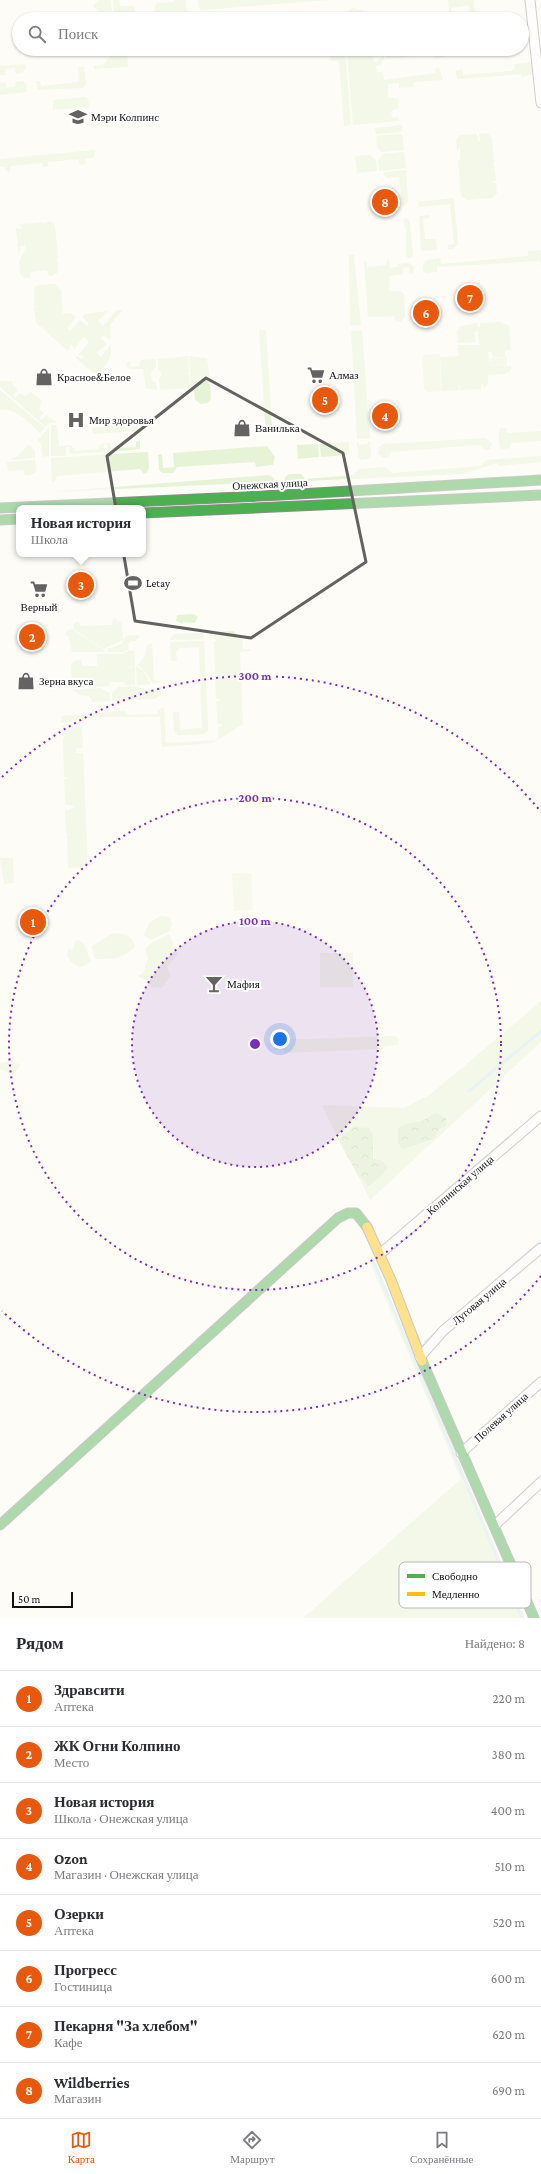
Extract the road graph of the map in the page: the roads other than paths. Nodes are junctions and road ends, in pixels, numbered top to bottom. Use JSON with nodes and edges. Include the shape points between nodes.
{"nodes":[{"id":1,"x":530,"y":0,"type":"edge"},
{"id":2,"x":541,"y":103,"type":"edge"},
{"id":3,"x":541,"y":480,"type":"edge"},
{"id":4,"x":541,"y":495,"type":"edge"},
{"id":5,"x":70,"y":505,"type":"edge"},
{"id":6,"x":16,"y":507,"type":"edge"},
{"id":7,"x":0,"y":508,"type":"edge"},
{"id":8,"x":146,"y":513,"type":"edge"},
{"id":9,"x":16,"y":519,"type":"edge"},
{"id":10,"x":0,"y":520,"type":"edge"},
{"id":11,"x":541,"y":1116,"type":"edge"},
{"id":12,"x":541,"y":1248,"type":"edge"},
{"id":13,"x":380,"y":1254,"type":"junction"},
{"id":14,"x":420,"y":1357,"type":"junction"},
{"id":15,"x":541,"y":1382,"type":"edge"},
{"id":16,"x":461,"y":1453,"type":"junction"},
{"id":17,"x":541,"y":1482,"type":"edge"},
{"id":18,"x":0,"y":1525,"type":"edge"},
{"id":19,"x":495,"y":1525,"type":"junction"},
{"id":20,"x":511,"y":1562,"type":"edge"},
{"id":21,"x":530,"y":1608,"type":"edge"},
{"id":22,"x":534,"y":1618,"type":"edge"}],
"edges":[{"from":1,"to":2,"type":"street"},
{"from":3,"to":5,"type":"main road","name":"Онежская улица","via":[[281,496]]},
{"from":4,"to":8,"type":"main road"},
{"from":6,"to":7,"type":"main road","name":"Онежская улица"},
{"from":9,"to":10,"type":"main road"},
{"from":11,"to":13,"type":"street","name":"Колпинская улица"},
{"from":12,"to":14,"type":"street","name":"Луговая улица","via":[[443,1331]]},
{"from":13,"to":14,"type":"main road"},
{"from":13,"to":18,"type":"main road","via":[[361,1217],[352,1213],[340,1216]]},
{"from":14,"to":16,"type":"main road"},
{"from":15,"to":16,"type":"street","name":"Полевая улица"},
{"from":16,"to":19,"type":"main road"},
{"from":17,"to":19,"type":"street"},
{"from":19,"to":20,"type":"main road"},
{"from":21,"to":22,"type":"main road"}]}
